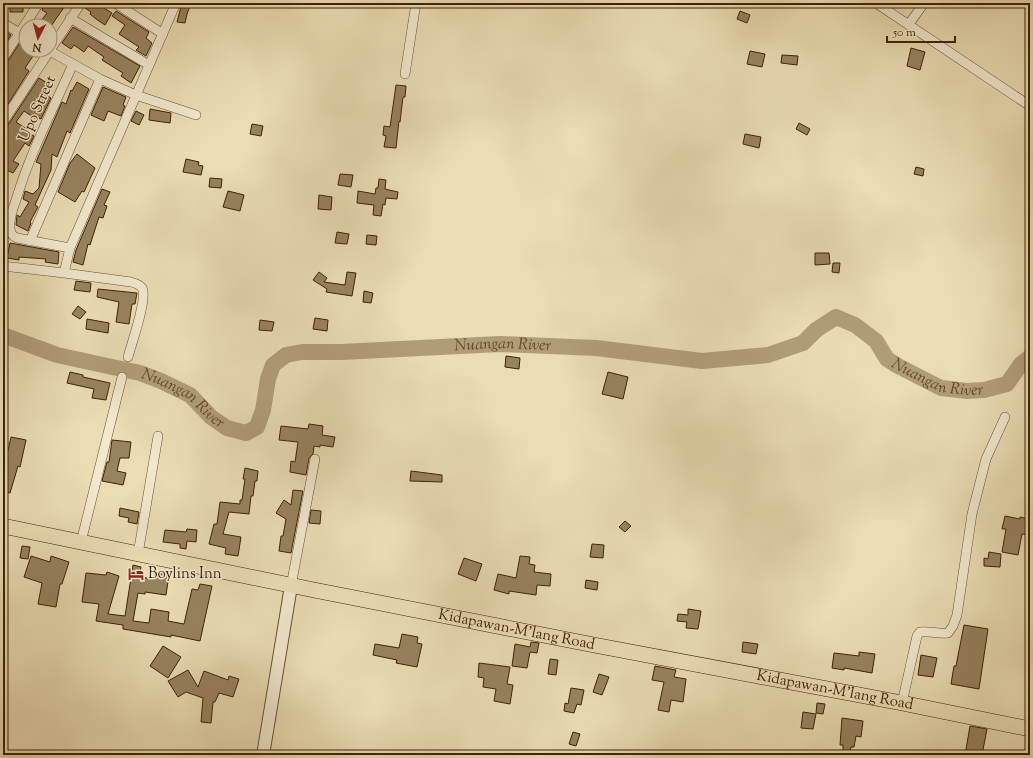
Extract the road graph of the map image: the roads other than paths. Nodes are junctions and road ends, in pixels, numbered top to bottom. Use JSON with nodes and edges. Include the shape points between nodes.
{"nodes":[{"id":1,"x":39,"y":3,"type":"edge"},
{"id":2,"x":81,"y":3,"type":"edge"},
{"id":3,"x":115,"y":3,"type":"edge"},
{"id":4,"x":176,"y":3,"type":"edge"},
{"id":5,"x":416,"y":3,"type":"edge"},
{"id":6,"x":876,"y":3,"type":"edge"},
{"id":7,"x":924,"y":3,"type":"edge"},
{"id":8,"x":32,"y":18,"type":"edge"},
{"id":9,"x":70,"y":18,"type":"junction"},
{"id":10,"x":3,"y":23,"type":"edge"},
{"id":11,"x":909,"y":24,"type":"junction"},
{"id":12,"x":18,"y":32,"type":"edge"},
{"id":13,"x":162,"y":34,"type":"junction"},
{"id":14,"x":58,"y":37,"type":"edge"},
{"id":15,"x":18,"y":41,"type":"edge"},
{"id":16,"x":58,"y":56,"type":"edge"},
{"id":17,"x":3,"y":58,"type":"edge"},
{"id":18,"x":44,"y":58,"type":"edge"},
{"id":19,"x":73,"y":64,"type":"junction"},
{"id":20,"x":149,"y":66,"type":"junction"},
{"id":21,"x":405,"y":74,"type":"dead end"},
{"id":22,"x":100,"y":79,"type":"junction"},
{"id":23,"x":136,"y":95,"type":"junction"},
{"id":24,"x":1030,"y":106,"type":"edge"},
{"id":25,"x":196,"y":115,"type":"dead end"},
{"id":26,"x":3,"y":122,"type":"edge"},
{"id":27,"x":30,"y":241,"type":"junction"},
{"id":28,"x":70,"y":248,"type":"junction"},
{"id":29,"x":3,"y":266,"type":"edge"},
{"id":30,"x":64,"y":273,"type":"junction"},
{"id":31,"x":128,"y":357,"type":"dead end"},
{"id":32,"x":122,"y":377,"type":"dead end"},
{"id":33,"x":1005,"y":417,"type":"dead end"},
{"id":34,"x":158,"y":436,"type":"dead end"},
{"id":35,"x":315,"y":459,"type":"dead end"},
{"id":36,"x":3,"y":526,"type":"edge"},
{"id":37,"x":81,"y":542,"type":"junction"},
{"id":38,"x":138,"y":554,"type":"junction"},
{"id":39,"x":291,"y":586,"type":"junction"},
{"id":40,"x":902,"y":703,"type":"junction"},
{"id":41,"x":1030,"y":729,"type":"edge"},
{"id":42,"x":263,"y":755,"type":"edge"}],
"edges":[{"from":1,"to":8,"type":"street"},
{"from":2,"to":9,"type":"street"},
{"from":3,"to":13,"type":"street"},
{"from":4,"to":13,"type":"street"},
{"from":5,"to":21,"type":"street"},
{"from":6,"to":11,"type":"street"},
{"from":7,"to":11,"type":"street"},
{"from":9,"to":14,"type":"street"},
{"from":9,"to":20,"type":"street"},
{"from":10,"to":12,"type":"street"},
{"from":11,"to":24,"type":"street"},
{"from":13,"to":20,"type":"street"},
{"from":15,"to":17,"type":"street"},
{"from":16,"to":19,"type":"street"},
{"from":18,"to":26,"type":"street"},
{"from":19,"to":22,"type":"street"},
{"from":19,"to":27,"type":"street","name":"Upo Street","via":[[22,181],[9,225],[13,236]]},
{"from":20,"to":23,"type":"street"},
{"from":22,"to":23,"type":"street"},
{"from":22,"to":27,"type":"street"},
{"from":23,"to":25,"type":"street"},
{"from":23,"to":28,"type":"street"},
{"from":27,"to":28,"type":"street"},
{"from":28,"to":30,"type":"street"},
{"from":29,"to":30,"type":"street"},
{"from":30,"to":31,"type":"street","via":[[131,282],[142,288],[143,304]]},
{"from":32,"to":37,"type":"street"},
{"from":33,"to":40,"type":"street","via":[[986,459],[972,514],[957,615],[948,633],[926,631],[920,632],[917,636]]},
{"from":34,"to":38,"type":"street"},
{"from":35,"to":39,"type":"street"},
{"from":36,"to":37,"type":"main road","name":"Kidapawan-M'lang Road"},
{"from":37,"to":38,"type":"main road","name":"Kidapawan-M'lang Road"},
{"from":38,"to":39,"type":"main road","name":"Kidapawan-M'lang Road"},
{"from":39,"to":40,"type":"main road","name":"Kidapawan-M'lang Road"},
{"from":39,"to":42,"type":"street"},
{"from":40,"to":41,"type":"main road","name":"Kidapawan-M'lang Road"}]}
